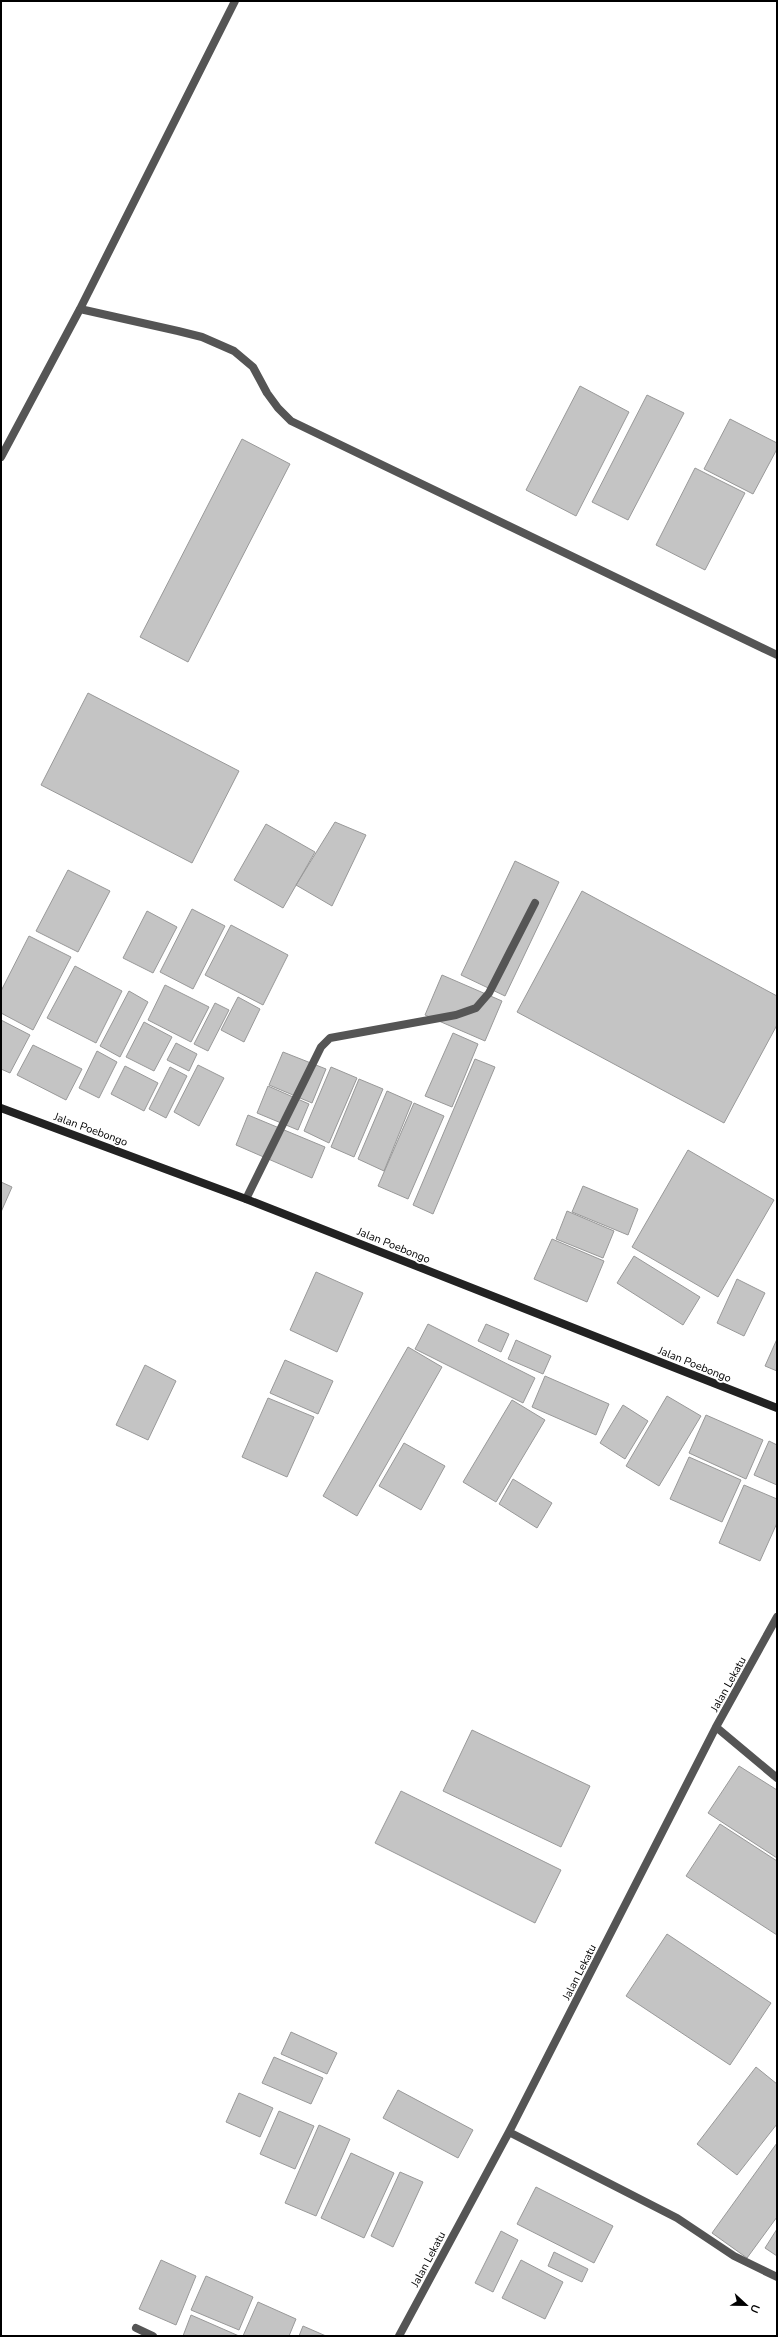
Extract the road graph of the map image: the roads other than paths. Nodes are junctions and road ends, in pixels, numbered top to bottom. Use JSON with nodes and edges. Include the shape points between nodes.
{"nodes":[{"id":1,"x":235,"y":1,"type":"edge"},
{"id":2,"x":80,"y":309,"type":"junction"},
{"id":3,"x":1,"y":457,"type":"edge"},
{"id":4,"x":777,"y":656,"type":"edge"},
{"id":5,"x":535,"y":903,"type":"dead end"},
{"id":6,"x":1,"y":1108,"type":"edge"},
{"id":7,"x":246,"y":1199,"type":"junction"},
{"id":8,"x":777,"y":1408,"type":"edge"},
{"id":9,"x":777,"y":1617,"type":"edge"},
{"id":10,"x":716,"y":1727,"type":"junction"},
{"id":11,"x":777,"y":1778,"type":"edge"},
{"id":12,"x":509,"y":2132,"type":"junction"},
{"id":13,"x":777,"y":2278,"type":"edge"},
{"id":14,"x":136,"y":2328,"type":"dead end"},
{"id":15,"x":153,"y":2336,"type":"edge"},
{"id":16,"x":399,"y":2336,"type":"edge"}],
"edges":[{"from":1,"to":2,"type":"street"},
{"from":2,"to":3,"type":"street"},
{"from":2,"to":4,"type":"street","via":[[202,337],[234,351],[253,367],[278,408],[291,421]]},
{"from":5,"to":7,"type":"street","via":[[495,983],[476,1008],[456,1015],[330,1038],[321,1047]]},
{"from":6,"to":7,"type":"main road","name":"Jalan Poebongo"},
{"from":7,"to":8,"type":"main road","name":"Jalan Poebongo"},
{"from":9,"to":10,"type":"street","name":"Jalan Lekatu"},
{"from":10,"to":11,"type":"street"},
{"from":10,"to":12,"type":"street","name":"Jalan Lekatu"},
{"from":12,"to":13,"type":"street","via":[[677,2218],[734,2256]]},
{"from":12,"to":16,"type":"street","name":"Jalan Lekatu"},
{"from":14,"to":15,"type":"street"}]}
